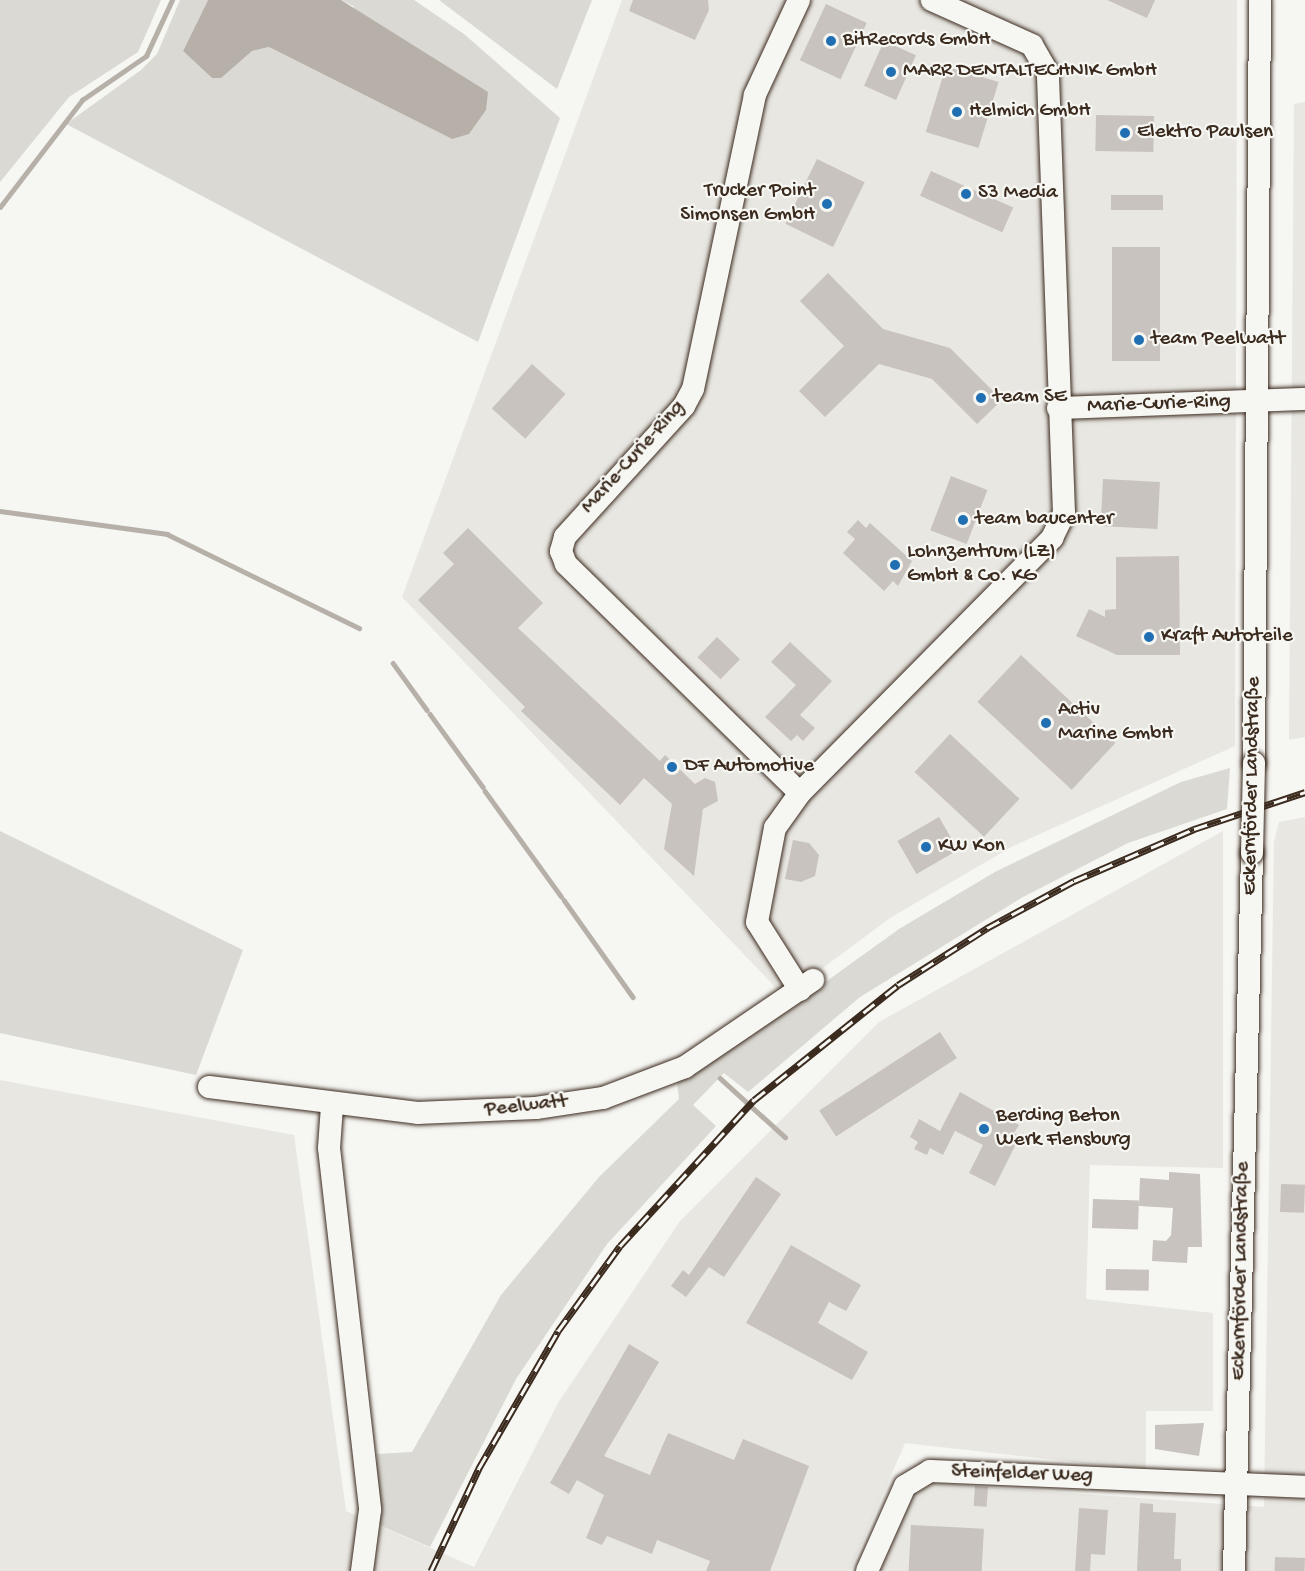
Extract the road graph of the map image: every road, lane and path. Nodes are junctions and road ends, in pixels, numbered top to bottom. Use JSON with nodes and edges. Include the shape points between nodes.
{"nodes":[{"id":1,"x":799,"y":0,"type":"edge"},
{"id":2,"x":932,"y":0,"type":"edge"},
{"id":3,"x":1260,"y":0,"type":"edge"},
{"id":4,"x":1305,"y":399,"type":"edge"},
{"id":5,"x":1260,"y":403,"type":"junction"},
{"id":6,"x":1058,"y":408,"type":"junction"},
{"id":7,"x":800,"y":793,"type":"junction"},
{"id":8,"x":806,"y":985,"type":"joint"},
{"id":9,"x":209,"y":1087,"type":"dead end"},
{"id":10,"x":332,"y":1106,"type":"junction"},
{"id":11,"x":1238,"y":1483,"type":"junction"},
{"id":12,"x":1305,"y":1487,"type":"edge"},
{"id":13,"x":362,"y":1571,"type":"edge"},
{"id":14,"x":867,"y":1571,"type":"edge"},
{"id":15,"x":1234,"y":1571,"type":"edge"}],
"edges":[{"from":1,"to":7,"type":"street","name":"Marie-Curie-Ring","via":[[755,95],[693,389],[684,406],[565,537],[561,551],[566,564]]},
{"from":2,"to":6,"type":"street","name":"Marie-Curie-Ring","via":[[1032,45],[1044,58]]},
{"from":3,"to":5,"type":"street","name":"Eckernförder Landstraße"},
{"from":4,"to":5,"type":"street","name":"Marie-Curie-Ring"},
{"from":5,"to":6,"type":"street","name":"Marie-Curie-Ring"},
{"from":5,"to":11,"type":"street","name":"Eckernförder Landstraße","bridge":true},
{"from":6,"to":7,"type":"street","name":"Marie-Curie-Ring","via":[[1064,513],[1052,538]]},
{"from":7,"to":8,"type":"street","name":"Marie-Curie-Ring","via":[[775,828],[757,922]]},
{"from":8,"to":10,"type":"street","name":"Peelwatt","via":[[685,1067],[603,1098],[471,1113]]},
{"from":9,"to":10,"type":"street","name":"Peelwatt"},
{"from":10,"to":13,"type":"street","via":[[329,1148],[370,1510]]},
{"from":11,"to":12,"type":"street","name":"Steinfelder Weg"},
{"from":11,"to":14,"type":"street","name":"Steinfelder Weg","via":[[930,1471],[905,1486]]},
{"from":11,"to":15,"type":"street","name":"Eckernförder Landstraße"}]}
